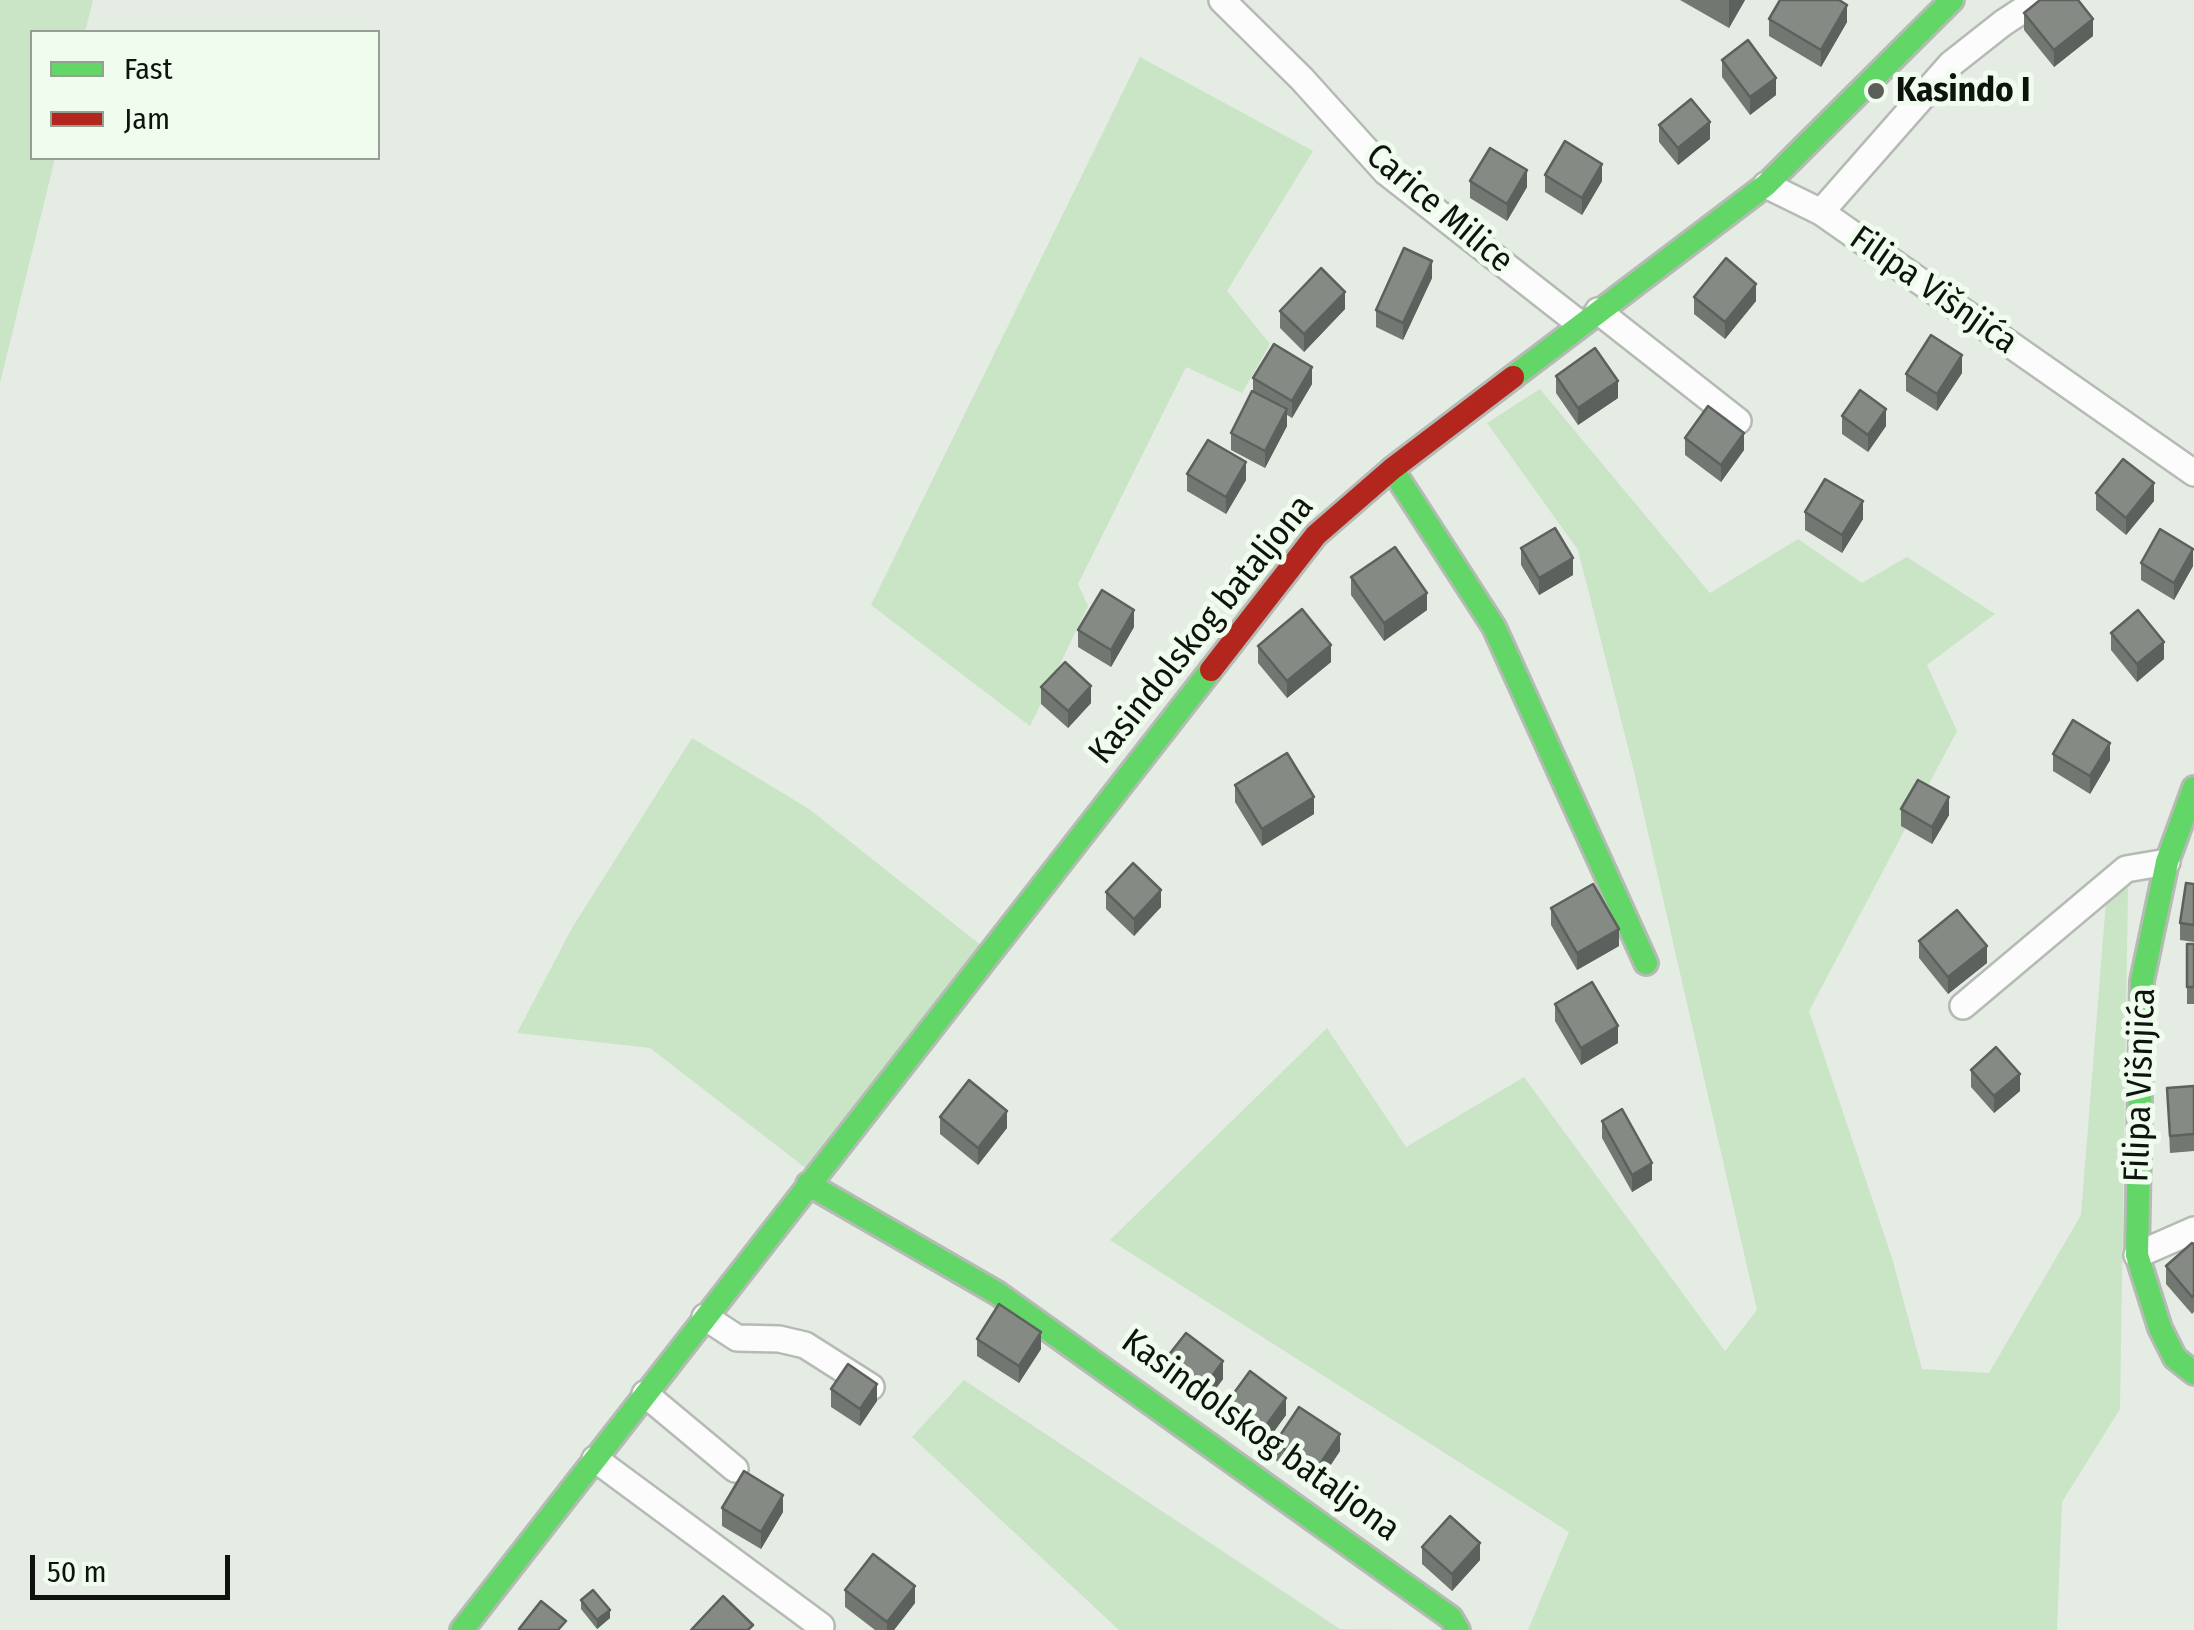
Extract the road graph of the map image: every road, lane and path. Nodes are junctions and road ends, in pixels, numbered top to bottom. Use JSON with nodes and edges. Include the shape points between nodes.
{"nodes":[{"id":1,"x":1222,"y":0,"type":"edge"},
{"id":2,"x":1952,"y":0,"type":"edge"},
{"id":3,"x":2038,"y":0,"type":"edge"},
{"id":4,"x":1766,"y":184,"type":"junction"},
{"id":5,"x":1821,"y":212,"type":"junction"},
{"id":6,"x":1589,"y":318,"type":"junction"},
{"id":7,"x":1738,"y":420,"type":"dead end"},
{"id":8,"x":1392,"y":469,"type":"junction"},
{"id":9,"x":2194,"y":473,"type":"edge"},
{"id":10,"x":2194,"y":788,"type":"edge"},
{"id":11,"x":2167,"y":862,"type":"junction"},
{"id":12,"x":1646,"y":963,"type":"dead end"},
{"id":13,"x":1963,"y":1006,"type":"dead end"},
{"id":14,"x":808,"y":1184,"type":"junction"},
{"id":15,"x":2194,"y":1230,"type":"edge"},
{"id":16,"x":2136,"y":1255,"type":"junction"},
{"id":17,"x":705,"y":1317,"type":"junction"},
{"id":18,"x":2194,"y":1373,"type":"edge"},
{"id":19,"x":876,"y":1389,"type":"edge"},
{"id":20,"x":645,"y":1394,"type":"junction"},
{"id":21,"x":595,"y":1459,"type":"junction"},
{"id":22,"x":735,"y":1470,"type":"dead end"},
{"id":23,"x":821,"y":1626,"type":"dead end"},
{"id":24,"x":462,"y":1630,"type":"edge"},
{"id":25,"x":1458,"y":1630,"type":"edge"}],
"edges":[{"from":1,"to":6,"type":"street","name":"Carice Milice","via":[[1386,172]]},
{"from":2,"to":4,"type":"street","name":"Kasindolskog bataljona"},
{"from":3,"to":5,"type":"street","via":[[1951,64]]},
{"from":4,"to":5,"type":"street","name":"Filipa Višnjića"},
{"from":4,"to":6,"type":"street","name":"Kasindolskog bataljona"},
{"from":5,"to":9,"type":"street","name":"Filipa Višnjića"},
{"from":6,"to":7,"type":"street","name":"Carice Milice"},
{"from":6,"to":8,"type":"street","name":"Kasindolskog bataljona"},
{"from":8,"to":12,"type":"street","via":[[1494,627]]},
{"from":8,"to":14,"type":"street","name":"Kasindolskog bataljona","via":[[1316,536]]},
{"from":10,"to":11,"type":"street","name":"Filipa Višnjića"},
{"from":11,"to":13,"type":"street","via":[[2126,869]]},
{"from":11,"to":16,"type":"street","name":"Filipa Višnjića","via":[[2142,981]]},
{"from":14,"to":17,"type":"street","name":"Kasindolskog bataljona"},
{"from":14,"to":25,"type":"street","name":"Kasindolskog bataljona","via":[[997,1293],[1452,1618]]},
{"from":15,"to":16,"type":"street"},
{"from":16,"to":18,"type":"street","name":"Filipa Višnjića","via":[[2175,1358]]},
{"from":17,"to":19,"type":"street","via":[[737,1338],[805,1345]]},
{"from":17,"to":20,"type":"street","name":"Kasindolskog bataljona"},
{"from":20,"to":21,"type":"street","name":"Kasindolskog bataljona"},
{"from":20,"to":22,"type":"street"},
{"from":21,"to":23,"type":"street"},
{"from":21,"to":24,"type":"street","name":"Kasindolskog bataljona"}]}
